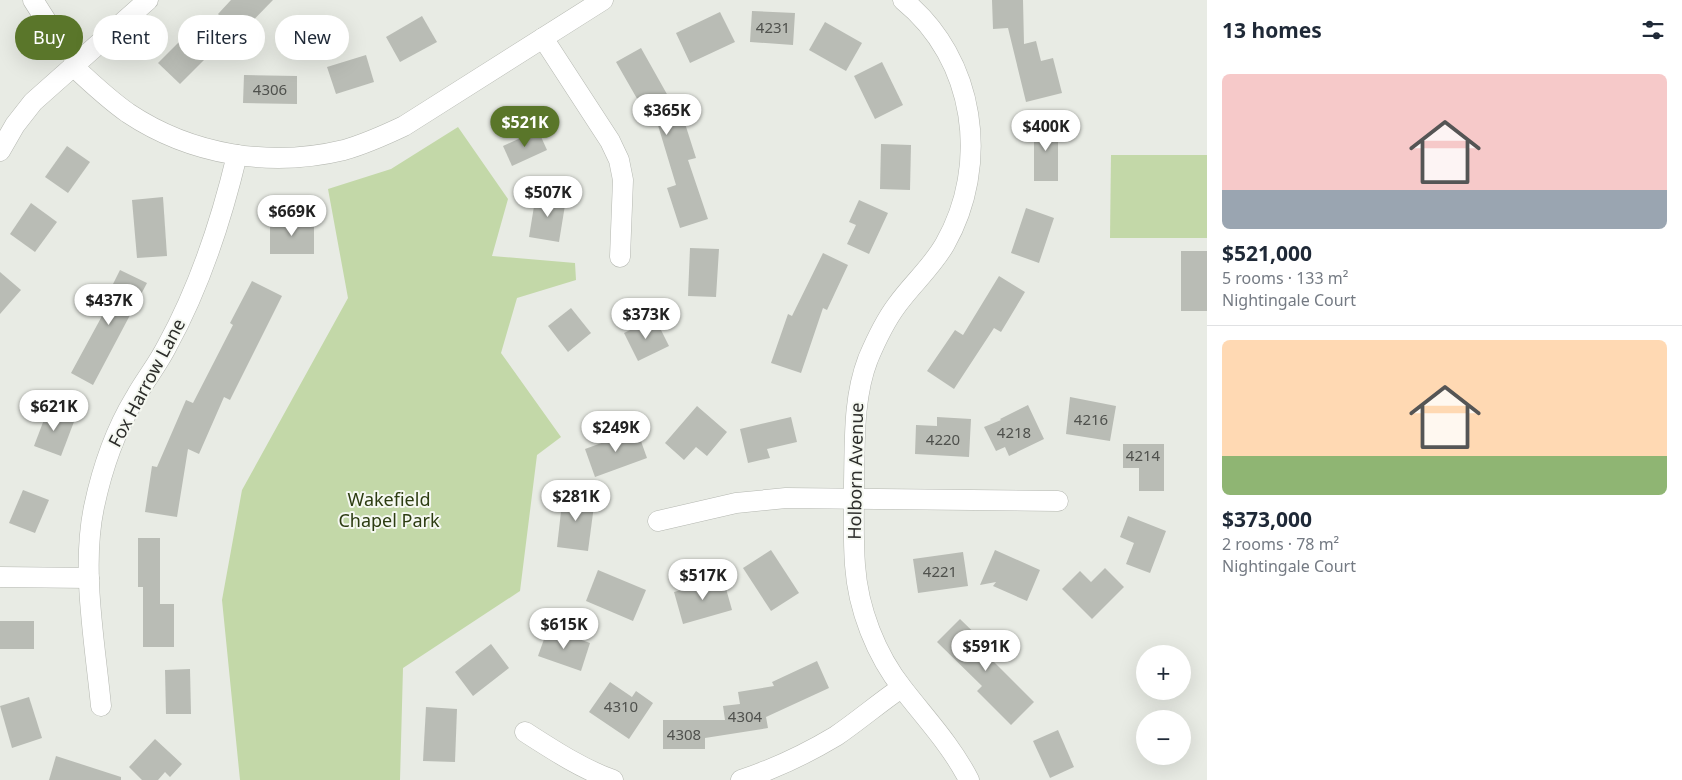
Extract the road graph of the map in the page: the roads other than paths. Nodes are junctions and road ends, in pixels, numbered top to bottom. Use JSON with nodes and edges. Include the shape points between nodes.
{"nodes":[{"id":1,"x":33,"y":0,"type":"edge"},
{"id":2,"x":148,"y":0,"type":"edge"},
{"id":3,"x":604,"y":0,"type":"edge"},
{"id":4,"x":906,"y":1,"type":"edge"},
{"id":5,"x":543,"y":38,"type":"junction"},
{"id":6,"x":75,"y":63,"type":"junction"},
{"id":7,"x":0,"y":151,"type":"edge"},
{"id":8,"x":238,"y":156,"type":"junction"},
{"id":9,"x":620,"y":257,"type":"dead end"},
{"id":10,"x":854,"y":498,"type":"junction"},
{"id":11,"x":1058,"y":501,"type":"dead end"},
{"id":12,"x":658,"y":521,"type":"dead end"},
{"id":13,"x":0,"y":577,"type":"edge"},
{"id":14,"x":89,"y":578,"type":"junction"},
{"id":15,"x":901,"y":688,"type":"junction"},
{"id":16,"x":101,"y":706,"type":"dead end"},
{"id":17,"x":525,"y":732,"type":"dead end"},
{"id":18,"x":613,"y":780,"type":"edge"},
{"id":19,"x":741,"y":780,"type":"edge"},
{"id":20,"x":969,"y":780,"type":"edge"}],
"edges":[{"from":1,"to":6,"type":"street"},
{"from":2,"to":6,"type":"street"},
{"from":3,"to":5,"type":"street"},
{"from":4,"to":10,"type":"street","name":"Holborn Avenue","via":[[941,42],[956,69],[969,114],[971,161],[967,190],[945,245],[896,306],[868,360],[859,390],[855,424]]},
{"from":5,"to":8,"type":"street","via":[[404,126],[377,139],[315,156]]},
{"from":5,"to":9,"type":"street","via":[[619,160],[623,180]]},
{"from":6,"to":7,"type":"street","via":[[33,102]]},
{"from":6,"to":8,"type":"street","via":[[100,92],[160,132],[192,145]]},
{"from":8,"to":14,"type":"street","name":"Fox Harrow Lane","via":[[211,249],[191,300],[116,434],[94,508]]},
{"from":10,"to":11,"type":"street"},
{"from":10,"to":12,"type":"street","via":[[786,498],[736,503]]},
{"from":10,"to":15,"type":"street","name":"Holborn Avenue","via":[[859,596],[878,648]]},
{"from":13,"to":14,"type":"street"},
{"from":14,"to":16,"type":"street","name":"Fox Harrow Lane"},
{"from":15,"to":19,"type":"street","via":[[836,735],[798,756]]},
{"from":15,"to":20,"type":"street","name":"Holborn Avenue","via":[[940,734]]},
{"from":17,"to":18,"type":"street","via":[[560,754]]}]}
